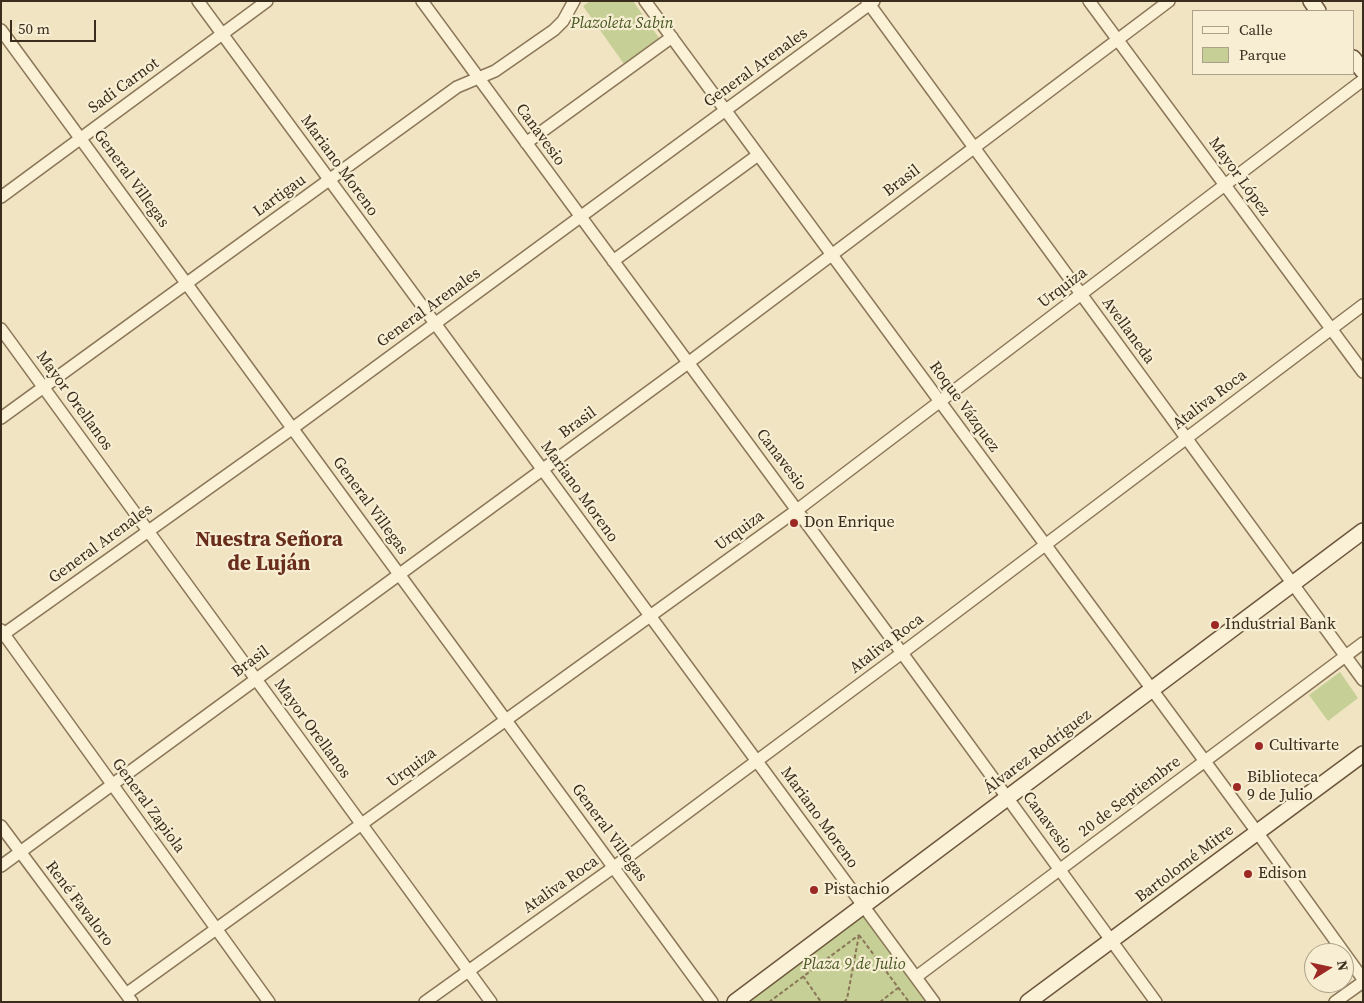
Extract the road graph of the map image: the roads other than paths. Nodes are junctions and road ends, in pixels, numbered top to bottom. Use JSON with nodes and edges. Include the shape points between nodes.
{"nodes":[{"id":1,"x":198,"y":1,"type":"edge"},
{"id":2,"x":267,"y":1,"type":"edge"},
{"id":3,"x":422,"y":1,"type":"edge"},
{"id":4,"x":574,"y":1,"type":"edge"},
{"id":5,"x":646,"y":1,"type":"edge"},
{"id":6,"x":1089,"y":1,"type":"edge"},
{"id":7,"x":1169,"y":1,"type":"edge"},
{"id":8,"x":870,"y":2,"type":"edge"},
{"id":9,"x":1,"y":30,"type":"edge"},
{"id":10,"x":222,"y":34,"type":"junction"},
{"id":11,"x":672,"y":37,"type":"junction"},
{"id":12,"x":1117,"y":40,"type":"junction"},
{"id":13,"x":1354,"y":59,"type":"edge"},
{"id":14,"x":1363,"y":71,"type":"edge"},
{"id":15,"x":478,"y":79,"type":"junction"},
{"id":16,"x":1363,"y":80,"type":"edge"},
{"id":17,"x":726,"y":110,"type":"junction"},
{"id":18,"x":81,"y":138,"type":"junction"},
{"id":19,"x":526,"y":143,"type":"junction"},
{"id":20,"x":974,"y":148,"type":"junction"},
{"id":21,"x":758,"y":155,"type":"junction"},
{"id":22,"x":329,"y":180,"type":"junction"},
{"id":23,"x":1225,"y":186,"type":"junction"},
{"id":24,"x":1,"y":197,"type":"edge"},
{"id":25,"x":580,"y":217,"type":"junction"},
{"id":26,"x":832,"y":255,"type":"junction"},
{"id":27,"x":613,"y":261,"type":"junction"},
{"id":28,"x":187,"y":284,"type":"junction"},
{"id":29,"x":1081,"y":295,"type":"junction"},
{"id":30,"x":1363,"y":305,"type":"edge"},
{"id":31,"x":435,"y":324,"type":"junction"},
{"id":32,"x":1,"y":329,"type":"edge"},
{"id":33,"x":1331,"y":329,"type":"junction"},
{"id":34,"x":688,"y":363,"type":"junction"},
{"id":35,"x":1363,"y":372,"type":"edge"},
{"id":36,"x":43,"y":387,"type":"junction"},
{"id":37,"x":940,"y":402,"type":"junction"},
{"id":38,"x":1,"y":418,"type":"edge"},
{"id":39,"x":293,"y":428,"type":"junction"},
{"id":40,"x":1186,"y":438,"type":"junction"},
{"id":41,"x":542,"y":469,"type":"junction"},
{"id":42,"x":797,"y":510,"type":"junction"},
{"id":43,"x":148,"y":530,"type":"junction"},
{"id":44,"x":1363,"y":531,"type":"edge"},
{"id":45,"x":1045,"y":545,"type":"junction"},
{"id":46,"x":399,"y":574,"type":"junction"},
{"id":47,"x":1292,"y":584,"type":"junction"},
{"id":48,"x":650,"y":616,"type":"junction"},
{"id":49,"x":2,"y":634,"type":"edge"},
{"id":50,"x":1363,"y":643,"type":"edge"},
{"id":51,"x":902,"y":652,"type":"junction"},
{"id":52,"x":1345,"y":656,"type":"junction"},
{"id":53,"x":256,"y":679,"type":"junction"},
{"id":54,"x":1363,"y":680,"type":"edge"},
{"id":55,"x":1151,"y":690,"type":"junction"},
{"id":56,"x":506,"y":720,"type":"junction"},
{"id":57,"x":1363,"y":754,"type":"edge"},
{"id":58,"x":757,"y":761,"type":"junction"},
{"id":59,"x":1204,"y":761,"type":"junction"},
{"id":60,"x":112,"y":784,"type":"junction"},
{"id":61,"x":1008,"y":797,"type":"junction"},
{"id":62,"x":362,"y":824,"type":"junction"},
{"id":63,"x":1,"y":826,"type":"edge"},
{"id":64,"x":1257,"y":832,"type":"junction"},
{"id":65,"x":20,"y":852,"type":"junction"},
{"id":66,"x":1,"y":866,"type":"edge"},
{"id":67,"x":614,"y":867,"type":"junction"},
{"id":68,"x":1060,"y":869,"type":"junction"},
{"id":69,"x":863,"y":905,"type":"junction"},
{"id":70,"x":216,"y":929,"type":"junction"},
{"id":71,"x":1112,"y":940,"type":"junction"},
{"id":72,"x":468,"y":971,"type":"junction"},
{"id":73,"x":916,"y":977,"type":"junction"},
{"id":74,"x":1363,"y":980,"type":"edge"},
{"id":75,"x":129,"y":998,"type":"edge"},
{"id":76,"x":269,"y":1002,"type":"edge"},
{"id":77,"x":425,"y":1002,"type":"edge"},
{"id":78,"x":491,"y":1002,"type":"edge"},
{"id":79,"x":712,"y":1002,"type":"edge"},
{"id":80,"x":735,"y":1002,"type":"edge"},
{"id":81,"x":934,"y":1002,"type":"edge"},
{"id":82,"x":1028,"y":1002,"type":"edge"},
{"id":83,"x":1156,"y":1002,"type":"edge"},
{"id":84,"x":1335,"y":1002,"type":"edge"}],
"edges":[{"from":1,"to":10,"type":"street","name":"Mariano Moreno"},
{"from":2,"to":10,"type":"street","name":"Sadi Carnot"},
{"from":3,"to":15,"type":"street","name":"Canavesio"},
{"from":4,"to":15,"type":"street","name":"Lartigau","via":[[554,30]]},
{"from":5,"to":11,"type":"street","name":"Roque Vázquez"},
{"from":6,"to":12,"type":"street","name":"Mayor López"},
{"from":7,"to":12,"type":"street","name":"Brasil"},
{"from":8,"to":17,"type":"street","name":"General Arenales"},
{"from":8,"to":20,"type":"street","name":"Avellaneda"},
{"from":9,"to":18,"type":"street","name":"General Villegas"},
{"from":10,"to":18,"type":"street","name":"Sadi Carnot"},
{"from":10,"to":22,"type":"street","name":"Mariano Moreno"},
{"from":11,"to":17,"type":"street","name":"Roque Vázquez"},
{"from":11,"to":19,"type":"street"},
{"from":12,"to":20,"type":"street","name":"Brasil"},
{"from":12,"to":23,"type":"street","name":"Mayor López"},
{"from":13,"to":14,"type":"main road"},
{"from":15,"to":19,"type":"street","name":"Canavesio"},
{"from":15,"to":22,"type":"street","name":"Lartigau","via":[[458,87]]},
{"from":16,"to":23,"type":"street","name":"Urquiza"},
{"from":17,"to":21,"type":"street","name":"Roque Vázquez"},
{"from":17,"to":25,"type":"street","name":"General Arenales"},
{"from":18,"to":24,"type":"street","name":"Sadi Carnot"},
{"from":18,"to":28,"type":"street","name":"General Villegas"},
{"from":19,"to":25,"type":"street","name":"Canavesio"},
{"from":20,"to":26,"type":"street","name":"Brasil"},
{"from":20,"to":29,"type":"street","name":"Avellaneda"},
{"from":21,"to":26,"type":"street","name":"Roque Vázquez"},
{"from":21,"to":27,"type":"street"},
{"from":22,"to":28,"type":"street","name":"Lartigau"},
{"from":22,"to":31,"type":"street","name":"Mariano Moreno"},
{"from":23,"to":29,"type":"street","name":"Urquiza"},
{"from":23,"to":33,"type":"street","name":"Mayor López"},
{"from":25,"to":27,"type":"street","name":"Canavesio"},
{"from":25,"to":31,"type":"street","name":"General Arenales"},
{"from":26,"to":34,"type":"street","name":"Brasil"},
{"from":26,"to":37,"type":"street","name":"Roque Vázquez"},
{"from":27,"to":34,"type":"street","name":"Canavesio"},
{"from":28,"to":36,"type":"street","name":"Lartigau"},
{"from":28,"to":39,"type":"street","name":"General Villegas"},
{"from":29,"to":37,"type":"street","name":"Urquiza"},
{"from":29,"to":40,"type":"street","name":"Avellaneda"},
{"from":30,"to":33,"type":"street","name":"Ataliva Roca"},
{"from":31,"to":39,"type":"street","name":"General Arenales"},
{"from":31,"to":41,"type":"street","name":"Mariano Moreno"},
{"from":32,"to":36,"type":"street","name":"Mayor Orellanos"},
{"from":33,"to":35,"type":"street","name":"Mayor López"},
{"from":33,"to":40,"type":"street","name":"Ataliva Roca"},
{"from":34,"to":41,"type":"street","name":"Brasil"},
{"from":34,"to":42,"type":"street","name":"Canavesio"},
{"from":36,"to":38,"type":"street","name":"Lartigau"},
{"from":36,"to":43,"type":"street","name":"Mayor Orellanos"},
{"from":37,"to":42,"type":"street","name":"Urquiza"},
{"from":37,"to":45,"type":"street","name":"Roque Vázquez"},
{"from":39,"to":43,"type":"street","name":"General Arenales"},
{"from":39,"to":46,"type":"street","name":"General Villegas"},
{"from":40,"to":45,"type":"street","name":"Ataliva Roca"},
{"from":40,"to":47,"type":"street","name":"Avellaneda"},
{"from":41,"to":46,"type":"street","name":"Brasil"},
{"from":41,"to":48,"type":"street","name":"Mariano Moreno"},
{"from":42,"to":48,"type":"street","name":"Urquiza"},
{"from":42,"to":51,"type":"street","name":"Canavesio"},
{"from":43,"to":49,"type":"street","name":"General Arenales"},
{"from":43,"to":53,"type":"street","name":"Mayor Orellanos"},
{"from":44,"to":47,"type":"main road","name":"Álvarez Rodríguez"},
{"from":45,"to":51,"type":"street","name":"Ataliva Roca"},
{"from":45,"to":55,"type":"street","name":"Roque Vázquez"},
{"from":46,"to":53,"type":"street","name":"Brasil"},
{"from":46,"to":56,"type":"street","name":"General Villegas"},
{"from":47,"to":52,"type":"street","name":"Avellaneda"},
{"from":47,"to":55,"type":"main road","name":"Álvarez Rodríguez"},
{"from":48,"to":56,"type":"street","name":"Urquiza"},
{"from":48,"to":58,"type":"street","name":"Mariano Moreno"},
{"from":49,"to":60,"type":"street","name":"General Zapiola"},
{"from":50,"to":52,"type":"street","name":"20 de Septiembre"},
{"from":51,"to":58,"type":"street","name":"Ataliva Roca"},
{"from":51,"to":61,"type":"street","name":"Canavesio"},
{"from":52,"to":54,"type":"street","name":"Avellaneda"},
{"from":52,"to":59,"type":"street","name":"20 de Septiembre"},
{"from":53,"to":60,"type":"street","name":"Brasil"},
{"from":53,"to":62,"type":"street","name":"Mayor Orellanos"},
{"from":55,"to":59,"type":"street","name":"Roque Vázquez"},
{"from":55,"to":61,"type":"main road","name":"Álvarez Rodríguez"},
{"from":56,"to":62,"type":"street","name":"Urquiza"},
{"from":56,"to":67,"type":"street","name":"General Villegas"},
{"from":57,"to":64,"type":"main road","name":"Bartolomé Mitre"},
{"from":58,"to":67,"type":"street","name":"Ataliva Roca"},
{"from":58,"to":69,"type":"street","name":"Mariano Moreno"},
{"from":59,"to":64,"type":"street","name":"Roque Vázquez"},
{"from":59,"to":68,"type":"street","name":"20 de Septiembre"},
{"from":60,"to":65,"type":"street","name":"Brasil"},
{"from":60,"to":70,"type":"street","name":"General Zapiola"},
{"from":61,"to":68,"type":"street","name":"Canavesio"},
{"from":61,"to":69,"type":"main road","name":"Álvarez Rodríguez"},
{"from":62,"to":70,"type":"street","name":"Urquiza"},
{"from":62,"to":72,"type":"street","name":"Mayor Orellanos"},
{"from":63,"to":65,"type":"street","name":"René Favaloro"},
{"from":64,"to":71,"type":"main road","name":"Bartolomé Mitre"},
{"from":64,"to":74,"type":"street","name":"Roque Vázquez"},
{"from":65,"to":66,"type":"street","name":"Brasil"},
{"from":65,"to":75,"type":"street","name":"René Favaloro"},
{"from":67,"to":72,"type":"street","name":"Ataliva Roca"},
{"from":67,"to":79,"type":"street","name":"General Villegas"},
{"from":68,"to":71,"type":"street","name":"Canavesio"},
{"from":68,"to":73,"type":"street","name":"20 de Septiembre"},
{"from":69,"to":73,"type":"street","name":"Mariano Moreno"},
{"from":69,"to":80,"type":"main road","name":"Álvarez Rodríguez"},
{"from":70,"to":75,"type":"street","name":"Urquiza"},
{"from":70,"to":76,"type":"street","name":"General Zapiola"},
{"from":71,"to":82,"type":"main road","name":"Bartolomé Mitre"},
{"from":71,"to":83,"type":"street","name":"Canavesio"},
{"from":72,"to":77,"type":"street","name":"Ataliva Roca"},
{"from":72,"to":78,"type":"street","name":"Mayor Orellanos"},
{"from":73,"to":81,"type":"street","name":"Mariano Moreno"},
{"from":74,"to":84,"type":"street"}]}
